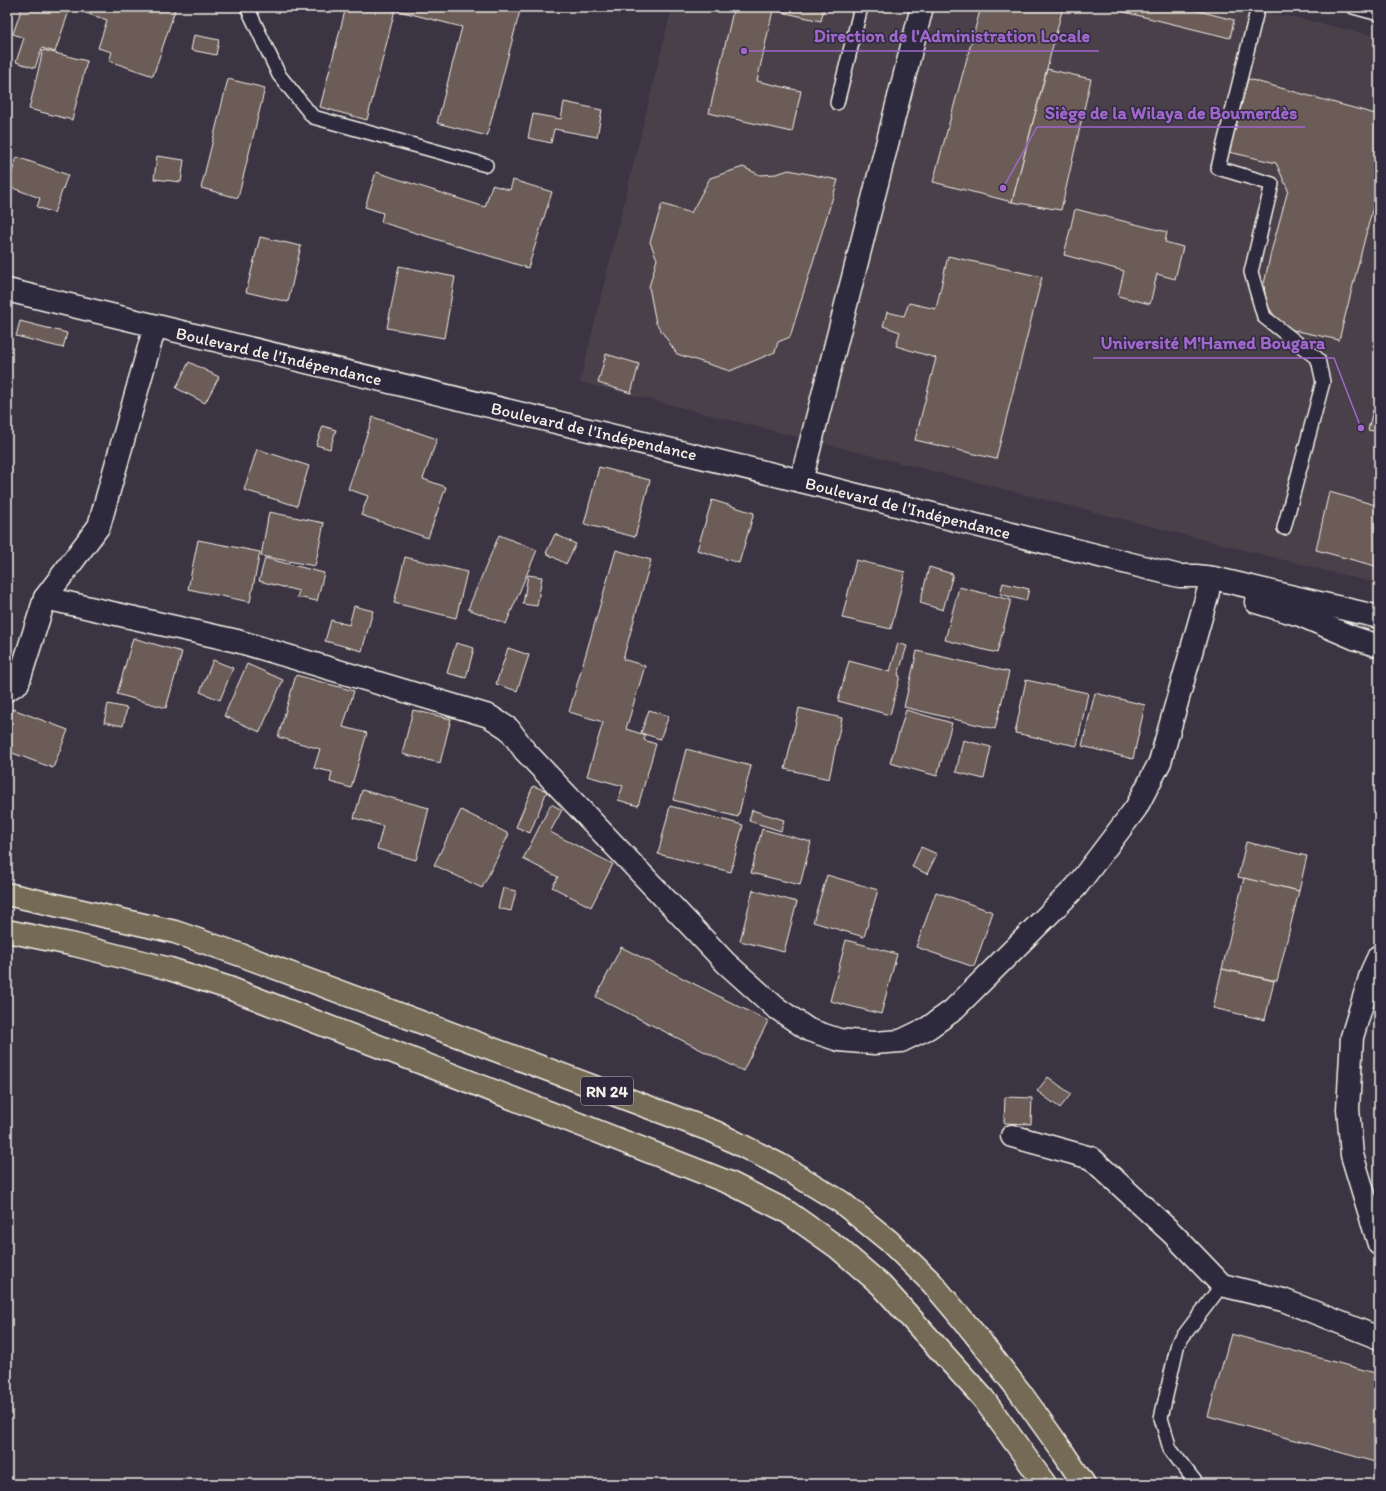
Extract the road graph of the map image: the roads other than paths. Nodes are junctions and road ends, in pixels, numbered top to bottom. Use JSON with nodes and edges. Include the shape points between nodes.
{"nodes":[{"id":1,"x":247,"y":7,"type":"edge"},
{"id":2,"x":861,"y":7,"type":"edge"},
{"id":3,"x":922,"y":7,"type":"edge"},
{"id":4,"x":1258,"y":7,"type":"edge"},
{"id":5,"x":1353,"y":7,"type":"edge"},
{"id":6,"x":1379,"y":14,"type":"edge"},
{"id":7,"x":837,"y":103,"type":"dead end"},
{"id":8,"x":486,"y":165,"type":"dead end"},
{"id":9,"x":7,"y":290,"type":"edge"},
{"id":10,"x":155,"y":326,"type":"junction"},
{"id":11,"x":801,"y":481,"type":"junction"},
{"id":12,"x":1284,"y":528,"type":"dead end"},
{"id":13,"x":1180,"y":576,"type":"junction"},
{"id":14,"x":1208,"y":592,"type":"junction"},
{"id":15,"x":45,"y":598,"type":"junction"},
{"id":16,"x":1379,"y":617,"type":"edge"},
{"id":17,"x":1379,"y":646,"type":"edge"},
{"id":18,"x":7,"y":690,"type":"edge"},
{"id":19,"x":7,"y":894,"type":"edge"},
{"id":20,"x":7,"y":931,"type":"edge"},
{"id":21,"x":1379,"y":956,"type":"edge"},
{"id":22,"x":1012,"y":1136,"type":"dead end"},
{"id":23,"x":1379,"y":1244,"type":"edge"},
{"id":24,"x":1222,"y":1285,"type":"junction"},
{"id":25,"x":1379,"y":1338,"type":"edge"},
{"id":26,"x":1045,"y":1484,"type":"edge"},
{"id":27,"x":1084,"y":1484,"type":"edge"},
{"id":28,"x":1196,"y":1484,"type":"edge"}],
"edges":[{"from":1,"to":8,"type":"lane","via":[[279,75],[313,117]]},
{"from":2,"to":7,"type":"lane"},
{"from":3,"to":11,"type":"street"},
{"from":4,"to":12,"type":"lane","via":[[1218,168],[1272,184],[1251,272],[1264,317],[1318,359],[1324,382]]},
{"from":5,"to":6,"type":"lane"},
{"from":9,"to":10,"type":"street","name":"Boulevard de l'Indépendance"},
{"from":10,"to":11,"type":"street","name":"Boulevard de l'Indépendance"},
{"from":10,"to":15,"type":"street","via":[[99,526]]},
{"from":11,"to":13,"type":"street","name":"Boulevard de l'Indépendance"},
{"from":13,"to":14,"type":"street"},
{"from":13,"to":16,"type":"street","via":[[1214,578]]},
{"from":14,"to":15,"type":"street","via":[[1160,762],[1136,808],[1076,887],[952,1011],[928,1028],[901,1041],[874,1043],[839,1040],[809,1030],[775,1007],[726,963],[525,751],[509,730],[489,716],[237,641]]},
{"from":14,"to":17,"type":"street","via":[[1241,598],[1300,615]]},
{"from":15,"to":18,"type":"street","via":[[18,683]]},
{"from":19,"to":27,"type":"main road","number":"RN 24","via":[[175,932],[219,947],[715,1132],[780,1165],[841,1202],[889,1241],[932,1283],[1020,1392]]},
{"from":20,"to":26,"type":"main road","number":"RN 24","via":[[170,969],[229,988],[730,1183],[786,1211],[837,1247],[881,1286],[983,1398]]},
{"from":21,"to":23,"type":"street","via":[[1352,1037],[1348,1109],[1352,1155]]},
{"from":22,"to":24,"type":"street","via":[[1090,1158],[1173,1234]]},
{"from":24,"to":25,"type":"street","via":[[1283,1300]]},
{"from":24,"to":28,"type":"lane","via":[[1178,1343],[1161,1418],[1170,1449]]}]}
